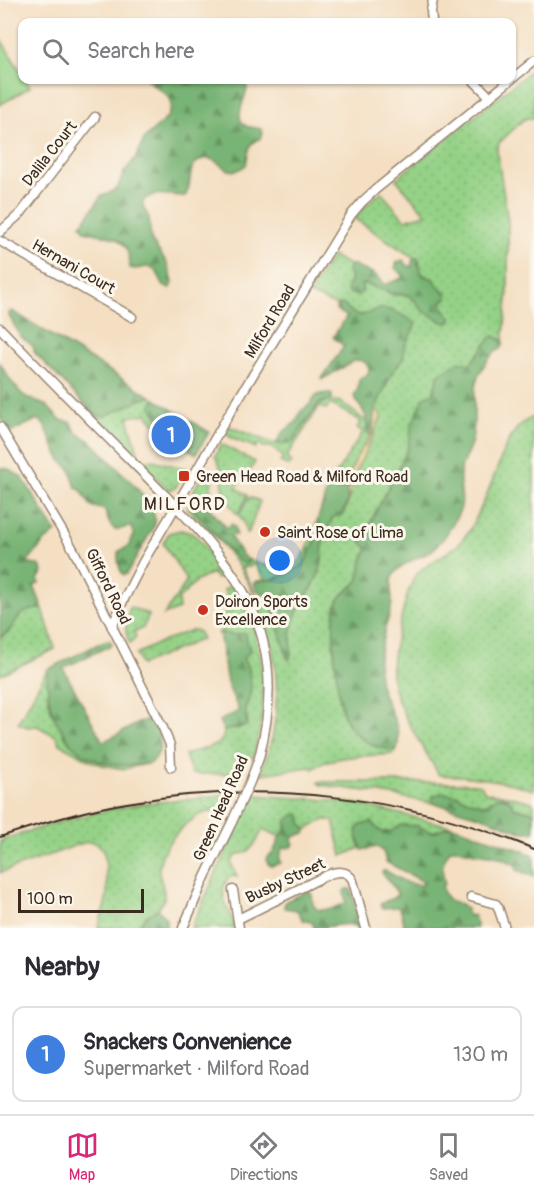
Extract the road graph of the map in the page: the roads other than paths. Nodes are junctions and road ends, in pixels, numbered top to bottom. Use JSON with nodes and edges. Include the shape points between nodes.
{"nodes":[{"id":1,"x":433,"y":0,"type":"edge"},
{"id":2,"x":432,"y":18,"type":"edge"},
{"id":3,"x":534,"y":61,"type":"edge"},
{"id":4,"x":516,"y":76,"type":"edge"},
{"id":5,"x":477,"y":84,"type":"edge"},
{"id":6,"x":506,"y":84,"type":"edge"},
{"id":7,"x":490,"y":97,"type":"junction"},
{"id":8,"x":95,"y":117,"type":"dead end"},
{"id":9,"x":0,"y":232,"type":"edge"},
{"id":10,"x":0,"y":241,"type":"edge"},
{"id":11,"x":132,"y":317,"type":"dead end"},
{"id":12,"x":0,"y":328,"type":"edge"},
{"id":13,"x":0,"y":427,"type":"edge"},
{"id":14,"x":176,"y":506,"type":"junction"},
{"id":15,"x":112,"y":627,"type":"junction"},
{"id":16,"x":171,"y":767,"type":"dead end"},
{"id":17,"x":233,"y":890,"type":"dead end"},
{"id":18,"x":471,"y":897,"type":"dead end"},
{"id":19,"x":238,"y":924,"type":"edge"},
{"id":20,"x":183,"y":928,"type":"edge"},
{"id":21,"x":366,"y":928,"type":"edge"},
{"id":22,"x":505,"y":928,"type":"edge"}],
"edges":[{"from":1,"to":2,"type":"street"},
{"from":3,"to":4,"type":"street","name":"Milford Road"},
{"from":5,"to":7,"type":"street"},
{"from":6,"to":7,"type":"street","name":"Milford Road"},
{"from":7,"to":14,"type":"street","name":"Milford Road","via":[[375,190],[351,215]]},
{"from":8,"to":9,"type":"street","name":"Dalila Court","via":[[21,213]]},
{"from":10,"to":11,"type":"street","name":"Hernani Court"},
{"from":12,"to":14,"type":"street","name":"Green Head Road"},
{"from":13,"to":15,"type":"street","name":"Gifford Road","via":[[74,549]]},
{"from":14,"to":15,"type":"street","name":"Milford Road"},
{"from":14,"to":20,"type":"street","name":"Green Head Road","bridge":true,"via":[[231,570],[244,593],[266,654],[269,686],[267,721],[253,776]]},
{"from":15,"to":16,"type":"street","name":"Gifford Road","via":[[169,743]]},
{"from":17,"to":19,"type":"street"},
{"from":18,"to":22,"type":"street","via":[[497,905]]},
{"from":19,"to":21,"type":"street","name":"Busby Street","via":[[338,872],[351,877]]}]}
